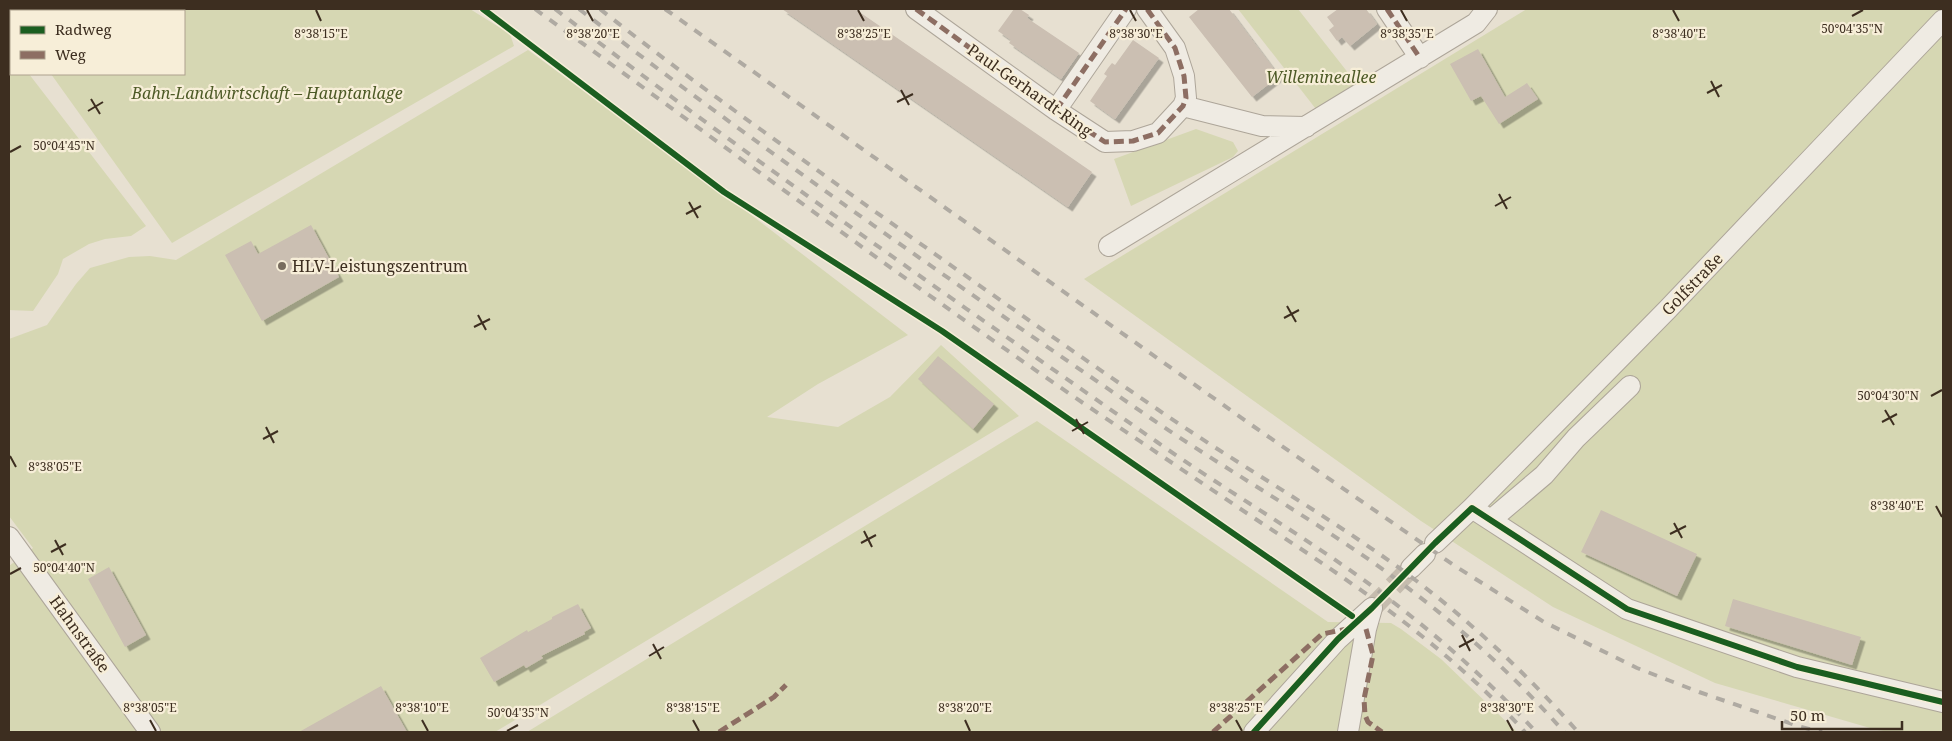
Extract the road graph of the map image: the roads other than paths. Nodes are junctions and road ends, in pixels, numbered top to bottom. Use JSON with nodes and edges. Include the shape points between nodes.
{"nodes":[{"id":1,"x":916,"y":9,"type":"edge"},
{"id":2,"x":1126,"y":9,"type":"edge"},
{"id":3,"x":1147,"y":9,"type":"edge"},
{"id":4,"x":1387,"y":9,"type":"edge"},
{"id":5,"x":1487,"y":9,"type":"edge"},
{"id":6,"x":1943,"y":20,"type":"edge"},
{"id":7,"x":1420,"y":58,"type":"junction"},
{"id":8,"x":1183,"y":106,"type":"junction"},
{"id":9,"x":1056,"y":110,"type":"junction"},
{"id":10,"x":1307,"y":127,"type":"junction"},
{"id":11,"x":1109,"y":246,"type":"dead end"},
{"id":12,"x":1630,"y":386,"type":"dead end"},
{"id":13,"x":1472,"y":508,"type":"junction"},
{"id":14,"x":1491,"y":520,"type":"junction"},
{"id":15,"x":9,"y":536,"type":"edge"},
{"id":16,"x":1424,"y":555,"type":"tunnel mouth"},
{"id":17,"x":1943,"y":702,"type":"edge"},
{"id":18,"x":150,"y":732,"type":"edge"},
{"id":19,"x":1254,"y":732,"type":"edge"},
{"id":20,"x":1348,"y":732,"type":"edge"}],
"edges":[{"from":1,"to":9,"type":"street","name":"Paul-Gerhardt-Ring"},
{"from":2,"to":9,"type":"street"},
{"from":3,"to":8,"type":"street","via":[[1175,48],[1184,76],[1186,98]]},
{"from":4,"to":7,"type":"street"},
{"from":5,"to":7,"type":"street","via":[[1476,23]]},
{"from":6,"to":13,"type":"street","name":"Golfstraße","via":[[1667,310]]},
{"from":7,"to":10,"type":"street"},
{"from":8,"to":9,"type":"street","name":"Paul-Gerhardt-Ring","via":[[1158,133],[1133,141],[1105,142]]},
{"from":8,"to":10,"type":"street","via":[[1262,126]]},
{"from":10,"to":11,"type":"street"},
{"from":12,"to":14,"type":"street","via":[[1576,438],[1544,475]]},
{"from":13,"to":14,"type":"street"},
{"from":13,"to":16,"type":"street","name":"Golfstraße"},
{"from":14,"to":17,"type":"street","via":[[1627,609],[1797,667]]},
{"from":15,"to":18,"type":"street","name":"Hahnstraße"},
{"from":19,"to":20,"type":"street","via":[[1338,640],[1372,608]]}]}
